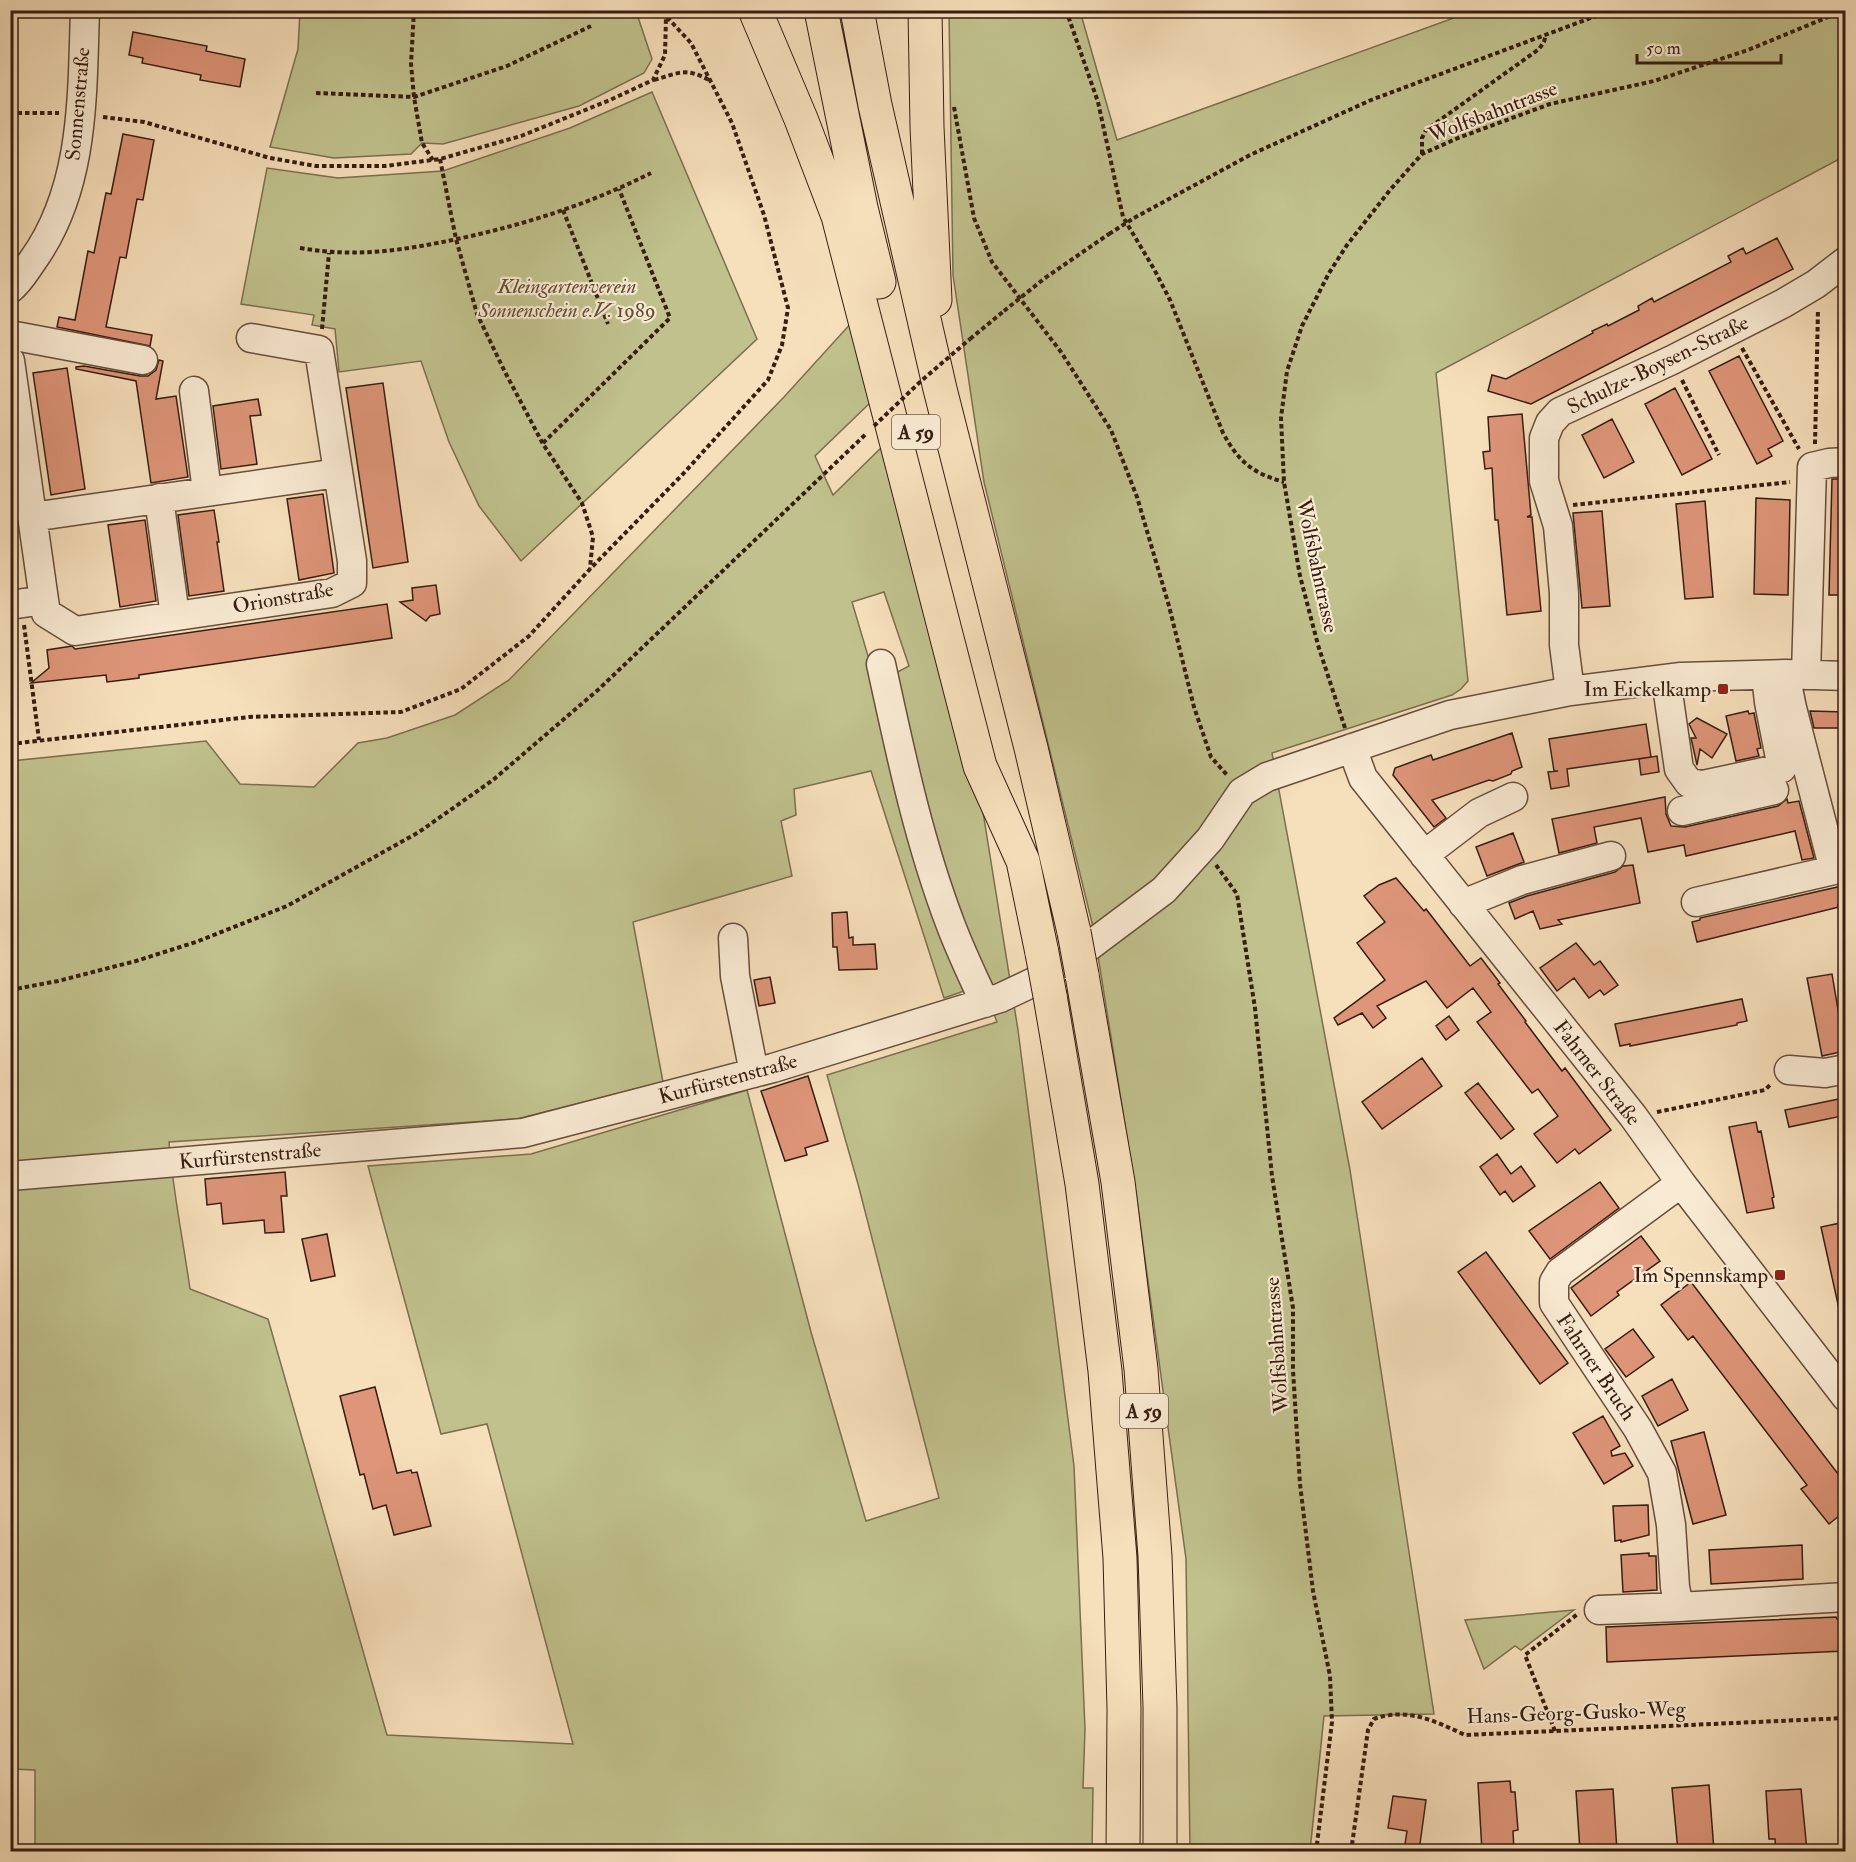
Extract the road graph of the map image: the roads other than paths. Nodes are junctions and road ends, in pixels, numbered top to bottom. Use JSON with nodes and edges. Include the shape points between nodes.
{"nodes":[{"id":1,"x":85,"y":10,"type":"edge"},
{"id":2,"x":755,"y":10,"type":"edge"},
{"id":3,"x":821,"y":10,"type":"edge"},
{"id":4,"x":857,"y":10,"type":"edge"},
{"id":5,"x":925,"y":10,"type":"edge"},
{"id":6,"x":1845,"y":261,"type":"edge"},
{"id":7,"x":10,"y":289,"type":"edge"},
{"id":8,"x":10,"y":335,"type":"edge"},
{"id":9,"x":250,"y":338,"type":"dead end"},
{"id":10,"x":143,"y":360,"type":"dead end"},
{"id":11,"x":10,"y":362,"type":"edge"},
{"id":12,"x":940,"y":389,"type":"junction"},
{"id":13,"x":194,"y":391,"type":"dead end"},
{"id":14,"x":1845,"y":462,"type":"edge"},
{"id":15,"x":338,"y":473,"type":"junction"},
{"id":16,"x":207,"y":491,"type":"junction"},
{"id":17,"x":159,"y":498,"type":"junction"},
{"id":18,"x":32,"y":517,"type":"junction"},
{"id":19,"x":25,"y":603,"type":"edge"},
{"id":20,"x":175,"y":616,"type":"junction"},
{"id":21,"x":881,"y":664,"type":"dead end"},
{"id":22,"x":1786,"y":675,"type":"junction"},
{"id":23,"x":1845,"y":676,"type":"edge"},
{"id":24,"x":1666,"y":679,"type":"junction"},
{"id":25,"x":1570,"y":691,"type":"junction"},
{"id":26,"x":1352,"y":748,"type":"junction"},
{"id":27,"x":1811,"y":781,"type":"junction"},
{"id":28,"x":1512,"y":796,"type":"dead end"},
{"id":29,"x":1682,"y":811,"type":"dead end"},
{"id":30,"x":1019,"y":852,"type":"junction"},
{"id":31,"x":1424,"y":855,"type":"junction"},
{"id":32,"x":1611,"y":856,"type":"dead end"},
{"id":33,"x":1696,"y":902,"type":"dead end"},
{"id":34,"x":1463,"y":904,"type":"junction"},
{"id":35,"x":733,"y":938,"type":"dead end"},
{"id":36,"x":985,"y":1003,"type":"junction"},
{"id":37,"x":1845,"y":1069,"type":"edge"},
{"id":38,"x":1789,"y":1070,"type":"road end"},
{"id":39,"x":754,"y":1073,"type":"junction"},
{"id":40,"x":10,"y":1176,"type":"edge"},
{"id":41,"x":1681,"y":1183,"type":"junction"},
{"id":42,"x":1845,"y":1397,"type":"edge"},
{"id":43,"x":1845,"y":1597,"type":"edge"},
{"id":44,"x":1679,"y":1607,"type":"junction"},
{"id":45,"x":1599,"y":1610,"type":"road end"},
{"id":46,"x":1123,"y":1851,"type":"edge"},
{"id":47,"x":1160,"y":1851,"type":"edge"}],
"edges":[{"from":1,"to":7,"type":"street","name":"Sonnenstraße","via":[[82,115],[72,175],[46,242]]},
{"from":2,"to":30,"type":"highway","via":[[838,216],[980,766]]},
{"from":3,"to":30,"type":"highway","number":"A 59","via":[[861,208]]},
{"from":4,"to":12,"type":"highway","number":"A 59"},
{"from":5,"to":12,"type":"highway"},
{"from":6,"to":25,"type":"street","name":"Schulze-Boysen-Straße","via":[[1784,303],[1560,412],[1550,423],[1544,438],[1544,481],[1558,526]]},
{"from":8,"to":10,"type":"street"},
{"from":9,"to":15,"type":"street","name":"Orionstraße","via":[[319,350]]},
{"from":11,"to":18,"type":"street"},
{"from":12,"to":47,"type":"highway","number":"A 59","bridge":true,"via":[[1029,737],[1074,932],[1118,1182],[1141,1369],[1155,1556]]},
{"from":13,"to":16,"type":"street"},
{"from":14,"to":22,"type":"street","via":[[1812,467]]},
{"from":15,"to":16,"type":"street"},
{"from":15,"to":20,"type":"street","name":"Orionstraße","via":[[352,583],[332,593]]},
{"from":16,"to":17,"type":"street"},
{"from":17,"to":18,"type":"street"},
{"from":17,"to":20,"type":"street"},
{"from":18,"to":19,"type":"street"},
{"from":19,"to":20,"type":"street","name":"Orionstraße","via":[[75,631]]},
{"from":21,"to":36,"type":"street","via":[[927,853],[950,923]]},
{"from":22,"to":23,"type":"street"},
{"from":22,"to":24,"type":"street"},
{"from":22,"to":24,"type":"street","via":[[1769,702],[1782,768],[1703,785],[1689,783],[1679,769]]},
{"from":22,"to":27,"type":"street"},
{"from":24,"to":25,"type":"street"},
{"from":25,"to":26,"type":"street","via":[[1450,715]]},
{"from":26,"to":31,"type":"street","name":"Fahrner Straße","via":[[1363,778]]},
{"from":26,"to":36,"type":"street","name":"Kurfürstenstraße","via":[[1267,777],[1242,792],[1210,839],[1164,891],[1040,979]]},
{"from":27,"to":29,"type":"street"},
{"from":27,"to":33,"type":"street","via":[[1834,870]]},
{"from":28,"to":31,"type":"street","via":[[1479,813]]},
{"from":30,"to":46,"type":"highway","number":"A 59","bridge":true,"via":[[1042,953],[1082,1184],[1105,1371],[1120,1558]]},
{"from":31,"to":34,"type":"street","name":"Fahrner Straße"},
{"from":32,"to":34,"type":"street","via":[[1522,880]]},
{"from":34,"to":41,"type":"street","name":"Fahrner Straße","via":[[1633,1116]]},
{"from":35,"to":39,"type":"street","via":[[735,975]]},
{"from":36,"to":39,"type":"street","name":"Kurfürstenstraße"},
{"from":37,"to":38,"type":"street","via":[[1825,1073]]},
{"from":39,"to":40,"type":"street","name":"Kurfürstenstraße","via":[[524,1133]]},
{"from":41,"to":42,"type":"street","name":"Fahrner Straße"},
{"from":41,"to":44,"type":"street","name":"Fahrner Bruch","via":[[1560,1272],[1552,1293],[1554,1303],[1638,1429],[1662,1473]]},
{"from":43,"to":44,"type":"street"},
{"from":44,"to":45,"type":"street"}]}
